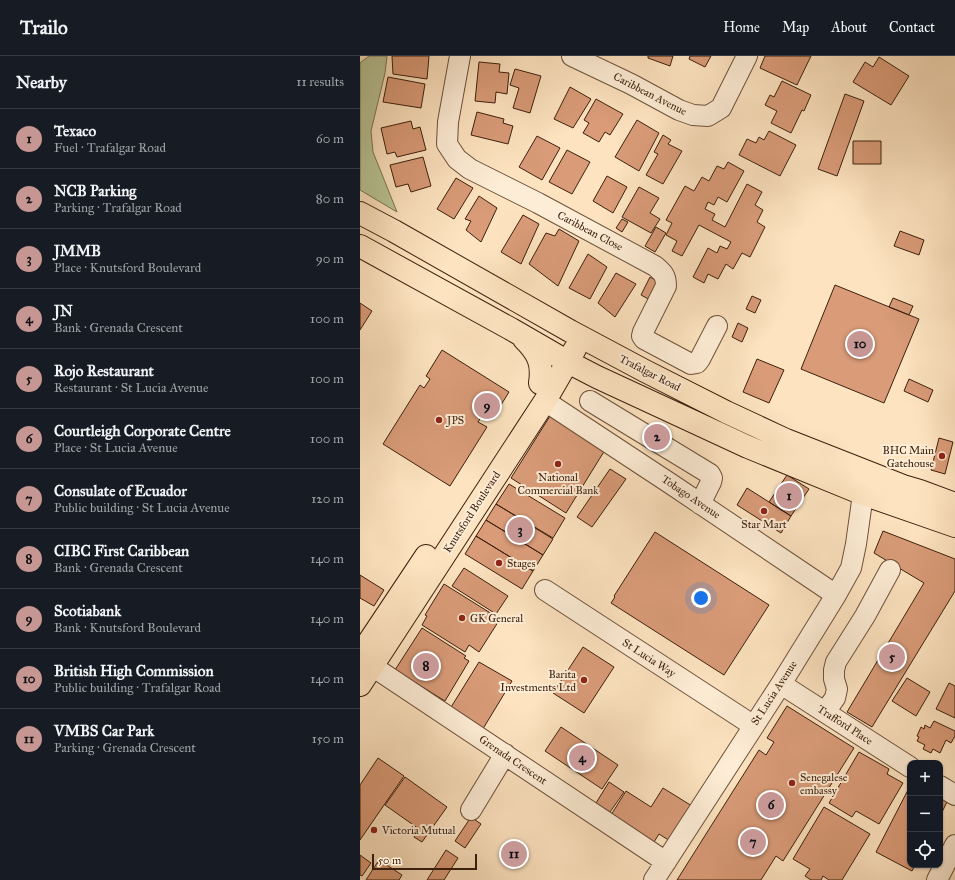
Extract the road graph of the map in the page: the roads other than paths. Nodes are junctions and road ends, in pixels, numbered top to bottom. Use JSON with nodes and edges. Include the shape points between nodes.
{"nodes":[{"id":1,"x":460,"y":56,"type":"edge"},
{"id":2,"x":572,"y":56,"type":"edge"},
{"id":3,"x":747,"y":56,"type":"edge"},
{"id":4,"x":360,"y":213,"type":"edge"},
{"id":5,"x":360,"y":246,"type":"edge"},
{"id":6,"x":717,"y":326,"type":"dead end"},
{"id":7,"x":511,"y":329,"type":"junction"},
{"id":8,"x":576,"y":335,"type":"junction"},
{"id":9,"x":562,"y":359,"type":"junction"},
{"id":10,"x":597,"y":377,"type":"junction"},
{"id":11,"x":545,"y":391,"type":"junction"},
{"id":12,"x":590,"y":401,"type":"dead end"},
{"id":13,"x":863,"y":494,"type":"junction"},
{"id":14,"x":700,"y":504,"type":"junction"},
{"id":15,"x":955,"y":504,"type":"edge"},
{"id":16,"x":955,"y":526,"type":"edge"},
{"id":17,"x":890,"y":570,"type":"dead end"},
{"id":18,"x":545,"y":590,"type":"dead end"},
{"id":19,"x":836,"y":595,"type":"junction"},
{"id":20,"x":364,"y":659,"type":"edge"},
{"id":21,"x":781,"y":684,"type":"junction"},
{"id":22,"x":360,"y":685,"type":"edge"},
{"id":23,"x":825,"y":712,"type":"junction"},
{"id":24,"x":754,"y":726,"type":"junction"},
{"id":25,"x":505,"y":754,"type":"junction"},
{"id":26,"x":907,"y":765,"type":"edge"},
{"id":27,"x":943,"y":788,"type":"edge"},
{"id":28,"x":955,"y":795,"type":"edge"},
{"id":29,"x":472,"y":810,"type":"dead end"},
{"id":30,"x":955,"y":845,"type":"edge"},
{"id":31,"x":666,"y":862,"type":"junction"},
{"id":32,"x":941,"y":879,"type":"edge"},
{"id":33,"x":654,"y":880,"type":"edge"}],
"edges":[{"from":1,"to":6,"type":"street","name":"Caribbean Close","via":[[448,122],[447,144],[457,159],[470,169],[655,266],[664,274],[666,286],[643,332],[644,339],[691,364],[700,359]]},
{"from":2,"to":3,"type":"street","name":"Caribbean Avenue","via":[[678,110],[708,116],[721,108]]},
{"from":4,"to":8,"type":"main road","name":"Trafalgar Road"},
{"from":5,"to":7,"type":"main road"},
{"from":7,"to":9,"type":"main road"},
{"from":7,"to":11,"type":"main road","via":[[533,348],[537,355]]},
{"from":8,"to":9,"type":"main road","name":"Knutsford Boulevard"},
{"from":8,"to":15,"type":"main road","name":"Trafalgar Road","via":[[786,440]]},
{"from":9,"to":10,"type":"main road"},
{"from":9,"to":11,"type":"main road","name":"Knutsford Boulevard"},
{"from":10,"to":11,"type":"main road","via":[[583,374],[566,376]]},
{"from":10,"to":13,"type":"main road","via":[[748,447]]},
{"from":11,"to":14,"type":"street","name":"Tobago Avenue"},
{"from":11,"to":20,"type":"main road","name":"Knutsford Boulevard"},
{"from":12,"to":14,"type":"street","via":[[710,474],[711,482]]},
{"from":13,"to":16,"type":"main road"},
{"from":13,"to":19,"type":"street","name":"St Lucia Avenue","via":[[851,568]]},
{"from":14,"to":19,"type":"street","name":"Tobago Avenue"},
{"from":17,"to":23,"type":"street","via":[[836,662],[834,679],[837,689],[835,698]]},
{"from":18,"to":24,"type":"street","name":"St Lucia Way"},
{"from":19,"to":21,"type":"street","name":"St Lucia Avenue"},
{"from":20,"to":22,"type":"main road","name":"Knutsford Boulevard"},
{"from":20,"to":25,"type":"street","name":"Grenada Crescent"},
{"from":21,"to":23,"type":"street","name":"Trafford Place"},
{"from":21,"to":24,"type":"street","name":"St Lucia Avenue"},
{"from":23,"to":26,"type":"street","name":"Trafford Place"},
{"from":24,"to":31,"type":"street","name":"St Lucia Avenue"},
{"from":25,"to":29,"type":"street"},
{"from":25,"to":31,"type":"street","name":"Grenada Crescent"},
{"from":27,"to":28,"type":"street"},
{"from":30,"to":32,"type":"street"},
{"from":31,"to":33,"type":"street","name":"St Lucia Avenue"}]}
